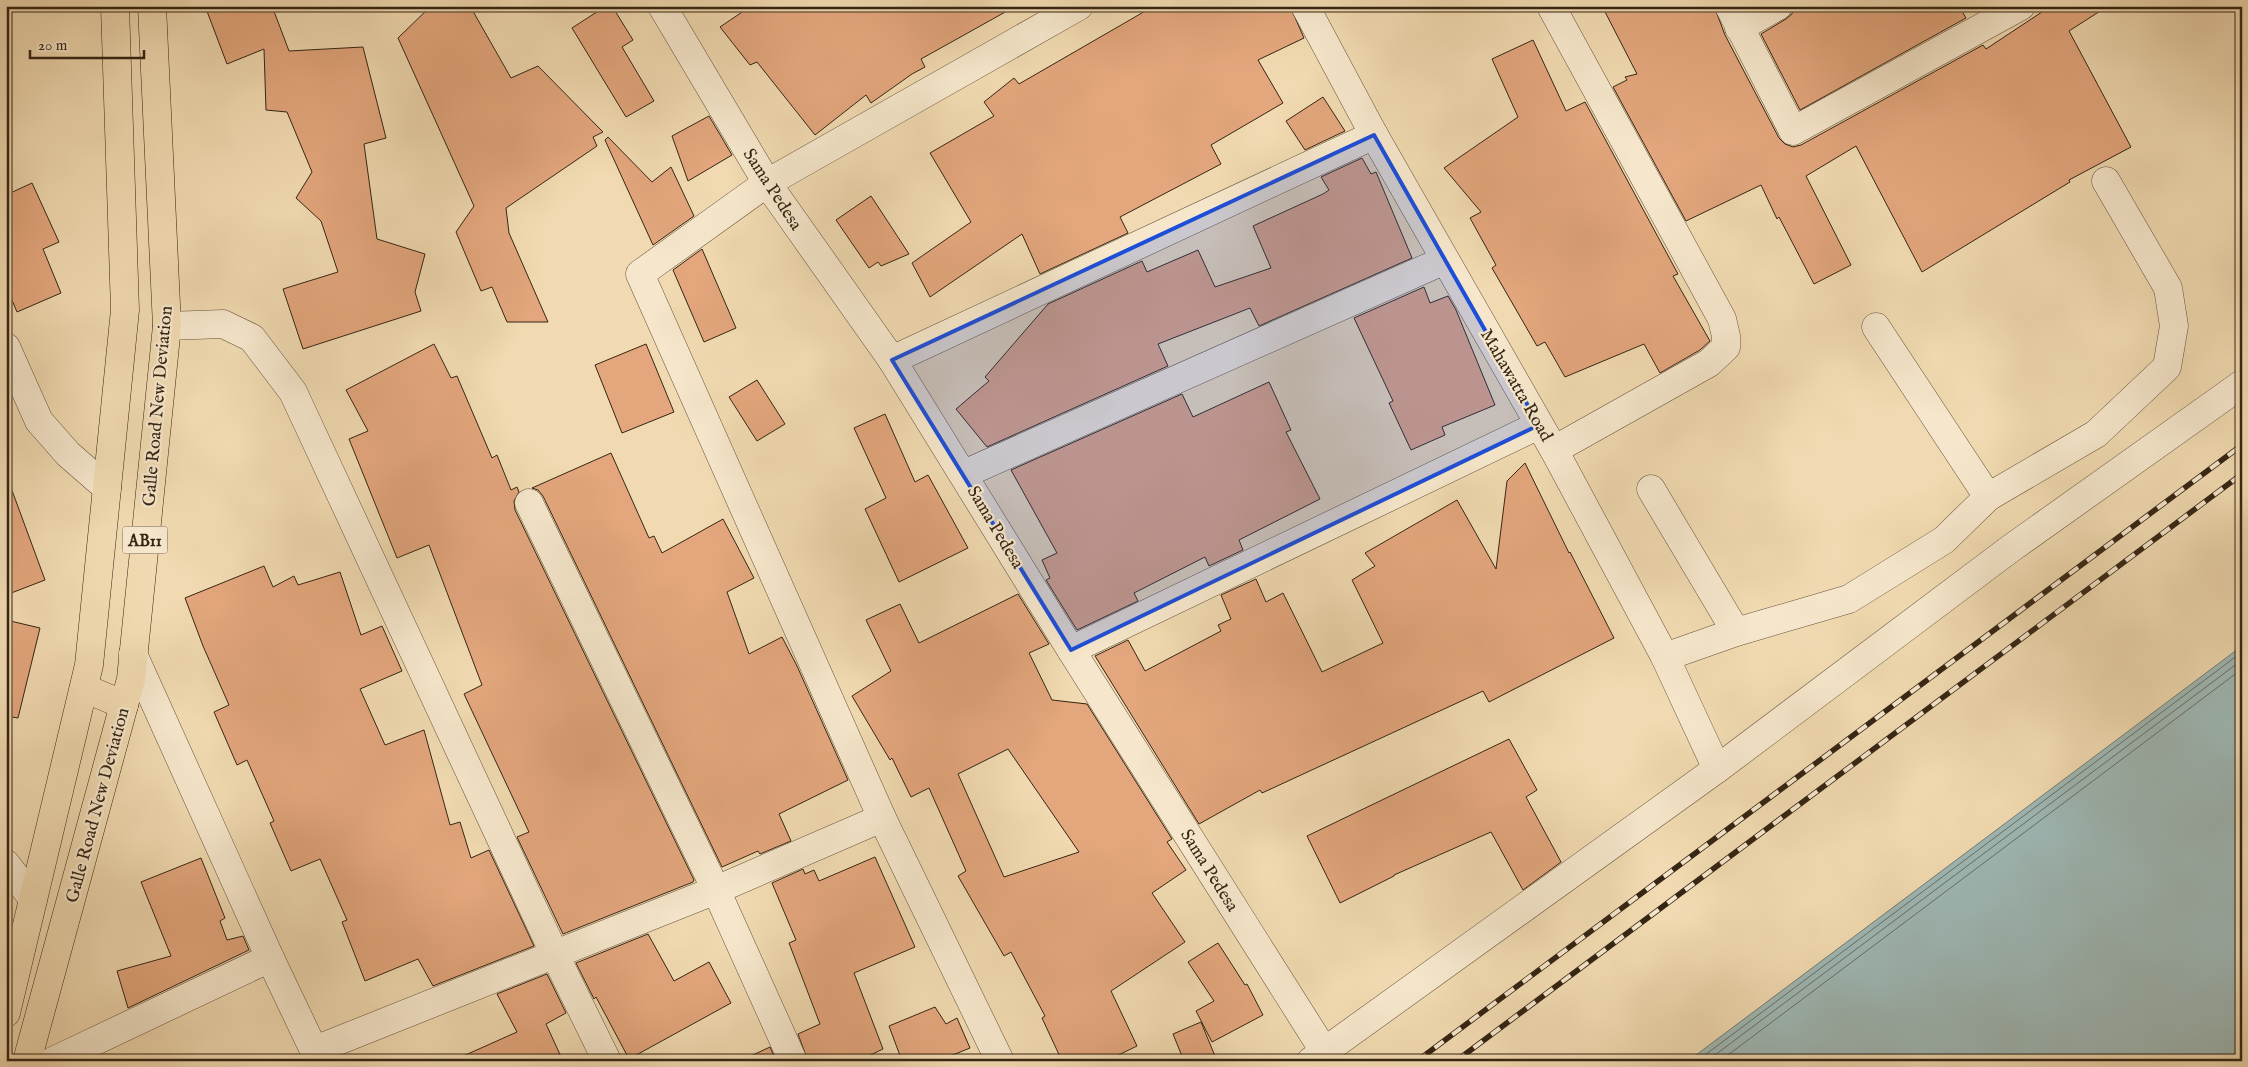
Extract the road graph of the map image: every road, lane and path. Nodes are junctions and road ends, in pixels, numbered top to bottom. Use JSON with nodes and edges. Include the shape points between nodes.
{"nodes":[{"id":1,"x":115,"y":6,"type":"edge"},
{"id":2,"x":152,"y":6,"type":"edge"},
{"id":3,"x":662,"y":6,"type":"edge"},
{"id":4,"x":1079,"y":6,"type":"edge"},
{"id":5,"x":1305,"y":6,"type":"edge"},
{"id":6,"x":1551,"y":6,"type":"edge"},
{"id":7,"x":1778,"y":6,"type":"edge"},
{"id":8,"x":2021,"y":6,"type":"edge"},
{"id":9,"x":1734,"y":17,"type":"edge"},
{"id":10,"x":1374,"y":135,"type":"junction"},
{"id":11,"x":2106,"y":181,"type":"dead end"},
{"id":12,"x":767,"y":184,"type":"junction"},
{"id":13,"x":1445,"y":260,"type":"junction"},
{"id":14,"x":167,"y":326,"type":"junction"},
{"id":15,"x":1876,"y":328,"type":"dead end"},
{"id":16,"x":6,"y":348,"type":"edge"},
{"id":17,"x":892,"y":360,"type":"junction"},
{"id":18,"x":2242,"y":384,"type":"edge"},
{"id":19,"x":1539,"y":425,"type":"junction"},
{"id":20,"x":1554,"y":450,"type":"junction"},
{"id":21,"x":964,"y":474,"type":"junction"},
{"id":22,"x":107,"y":488,"type":"junction"},
{"id":23,"x":1651,"y":489,"type":"dead end"},
{"id":24,"x":1988,"y":497,"type":"junction"},
{"id":25,"x":529,"y":503,"type":"dead end"},
{"id":26,"x":1736,"y":632,"type":"junction"},
{"id":27,"x":1071,"y":650,"type":"junction"},
{"id":28,"x":133,"y":654,"type":"junction"},
{"id":29,"x":1665,"y":657,"type":"junction"},
{"id":30,"x":84,"y":688,"type":"junction"},
{"id":31,"x":124,"y":705,"type":"junction"},
{"id":32,"x":1717,"y":769,"type":"junction"},
{"id":33,"x":882,"y":818,"type":"junction"},
{"id":34,"x":6,"y":864,"type":"edge"},
{"id":35,"x":716,"y":890,"type":"junction"},
{"id":36,"x":33,"y":899,"type":"junction"},
{"id":37,"x":554,"y":953,"type":"junction"},
{"id":38,"x":270,"y":958,"type":"junction"},
{"id":39,"x":6,"y":1013,"type":"edge"},
{"id":40,"x":317,"y":1055,"type":"edge"},
{"id":41,"x":1318,"y":1056,"type":"edge"},
{"id":42,"x":27,"y":1061,"type":"edge"},
{"id":43,"x":53,"y":1061,"type":"edge"},
{"id":44,"x":607,"y":1061,"type":"edge"},
{"id":45,"x":793,"y":1061,"type":"edge"},
{"id":46,"x":1000,"y":1061,"type":"edge"}],
"edges":[{"from":1,"to":22,"type":"main road","number":"AB11","via":[[125,310]]},
{"from":2,"to":14,"type":"main road","name":"Galle Road New Deviation","number":"AB11"},
{"from":3,"to":12,"type":"street","name":"Sama Pedesa"},
{"from":4,"to":12,"type":"street"},
{"from":5,"to":10,"type":"street","name":"Mahawatta Road"},
{"from":6,"to":20,"type":"street","via":[[1722,319],[1726,336],[1726,347],[1709,363]]},
{"from":7,"to":9,"type":"street"},
{"from":8,"to":9,"type":"street","via":[[1793,131]]},
{"from":10,"to":13,"type":"street","name":"Mahawatta Road"},
{"from":10,"to":17,"type":"street"},
{"from":11,"to":24,"type":"street","via":[[2168,288],[2174,326],[2167,367],[2096,434]]},
{"from":12,"to":17,"type":"street","name":"Sama Pedesa"},
{"from":12,"to":33,"type":"street","via":[[640,274]]},
{"from":13,"to":19,"type":"street","name":"Mahawatta Road"},
{"from":13,"to":21,"type":"street"},
{"from":14,"to":28,"type":"main road","name":"Galle Road New Deviation","number":"AB11"},
{"from":14,"to":37,"type":"street","via":[[223,324],[252,338],[294,392]]},
{"from":15,"to":24,"type":"street"},
{"from":16,"to":22,"type":"street","via":[[39,421],[68,454]]},
{"from":17,"to":21,"type":"street","name":"Sama Pedesa"},
{"from":18,"to":32,"type":"street","via":[[2010,549]]},
{"from":19,"to":20,"type":"street","name":"Mahawatta Road"},
{"from":19,"to":27,"type":"street"},
{"from":20,"to":29,"type":"street","name":"Mahawatta Road"},
{"from":21,"to":27,"type":"street","name":"Sama Pedesa"},
{"from":22,"to":30,"type":"main road","number":"AB11"},
{"from":23,"to":26,"type":"street"},
{"from":24,"to":26,"type":"street","via":[[1944,540],[1849,599]]},
{"from":25,"to":35,"type":"street"},
{"from":26,"to":29,"type":"street"},
{"from":27,"to":41,"type":"street","name":"Sama Pedesa"},
{"from":28,"to":31,"type":"main road","name":"Galle Road New Deviation","number":"AB11"},
{"from":28,"to":38,"type":"street"},
{"from":29,"to":32,"type":"street","name":"Mahawatta Road"},
{"from":30,"to":31,"type":"main road"},
{"from":30,"to":36,"type":"main road","number":"AB11"},
{"from":31,"to":42,"type":"main road","name":"Galle Road New Deviation","number":"AB11"},
{"from":32,"to":41,"type":"street"},
{"from":33,"to":35,"type":"street"},
{"from":33,"to":46,"type":"street"},
{"from":34,"to":36,"type":"street"},
{"from":35,"to":37,"type":"street"},
{"from":35,"to":45,"type":"street"},
{"from":36,"to":39,"type":"main road","number":"AB11"},
{"from":37,"to":40,"type":"street"},
{"from":37,"to":44,"type":"street"},
{"from":38,"to":40,"type":"street"},
{"from":38,"to":43,"type":"street"}]}
